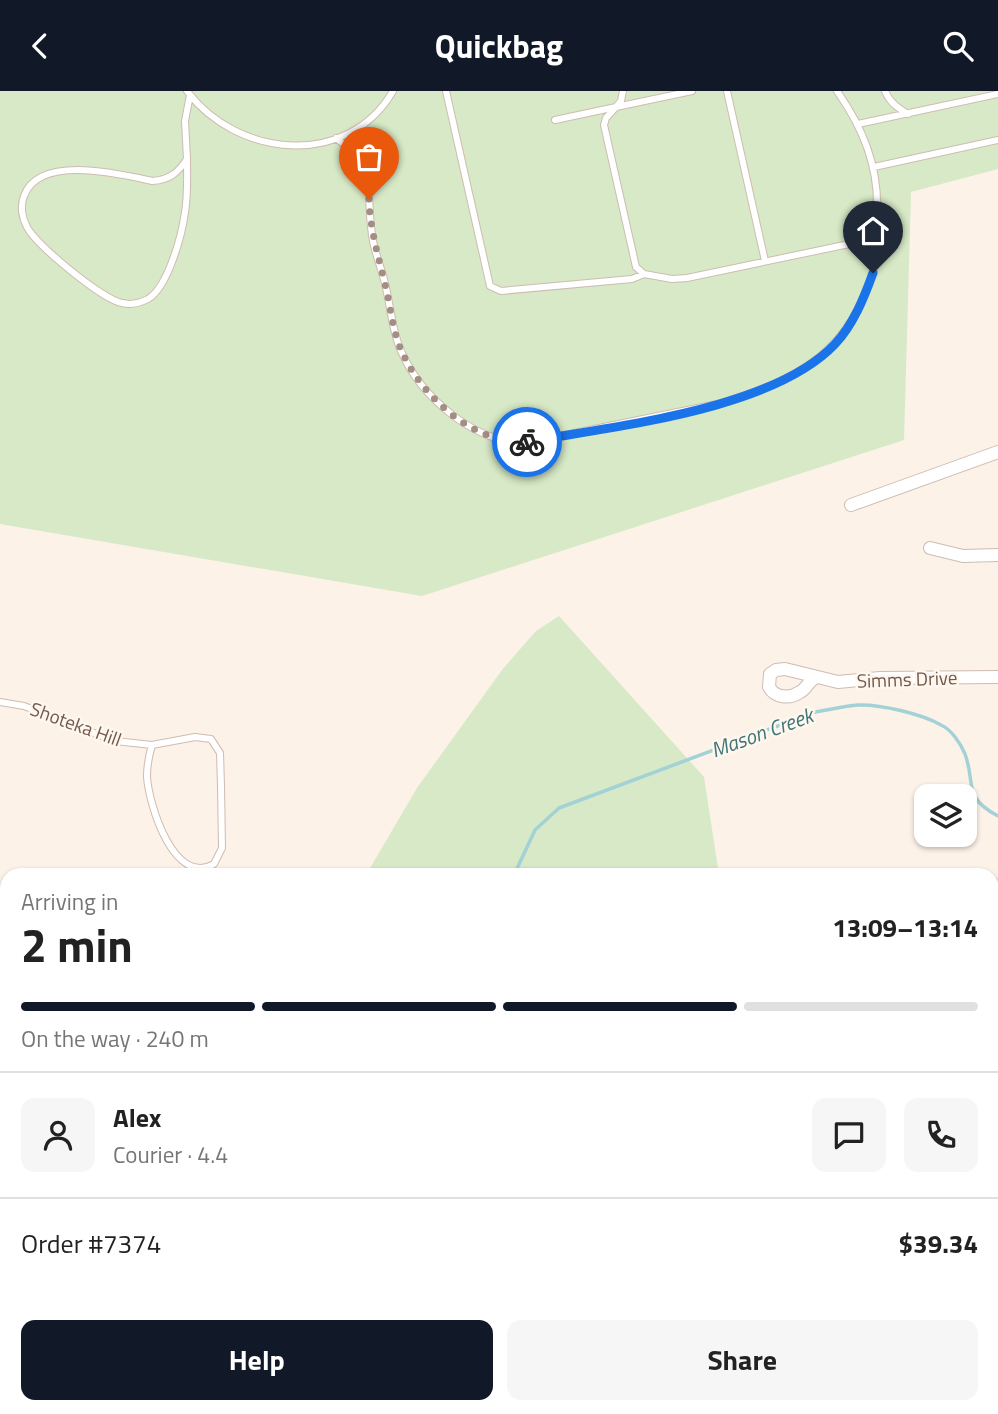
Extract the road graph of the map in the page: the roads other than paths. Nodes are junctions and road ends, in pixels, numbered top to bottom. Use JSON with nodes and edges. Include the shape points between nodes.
{"nodes":[{"id":1,"x":393,"y":91,"type":"edge"},
{"id":2,"x":446,"y":91,"type":"edge"},
{"id":3,"x":622,"y":91,"type":"edge"},
{"id":4,"x":692,"y":91,"type":"edge"},
{"id":5,"x":727,"y":91,"type":"edge"},
{"id":6,"x":837,"y":91,"type":"edge"},
{"id":7,"x":885,"y":91,"type":"edge"},
{"id":8,"x":189,"y":93,"type":"edge"},
{"id":9,"x":998,"y":94,"type":"edge"},
{"id":10,"x":616,"y":107,"type":"junction"},
{"id":11,"x":908,"y":114,"type":"junction"},
{"id":12,"x":555,"y":120,"type":"dead end"},
{"id":13,"x":858,"y":124,"type":"junction"},
{"id":14,"x":336,"y":138,"type":"junction"},
{"id":15,"x":998,"y":140,"type":"edge"},
{"id":16,"x":187,"y":159,"type":"junction"},
{"id":17,"x":874,"y":167,"type":"junction"},
{"id":18,"x":876,"y":236,"type":"junction"},
{"id":19,"x":765,"y":261,"type":"junction"},
{"id":20,"x":644,"y":274,"type":"junction"},
{"id":21,"x":998,"y":451,"type":"edge"},
{"id":22,"x":851,"y":505,"type":"dead end"},
{"id":23,"x":930,"y":548,"type":"dead end"},
{"id":24,"x":998,"y":555,"type":"edge"},
{"id":25,"x":817,"y":677,"type":"dead end"},
{"id":26,"x":998,"y":677,"type":"edge"},
{"id":27,"x":0,"y":702,"type":"edge"},
{"id":28,"x":152,"y":745,"type":"junction"},
{"id":29,"x":198,"y":868,"type":"edge"},
{"id":30,"x":205,"y":868,"type":"edge"}],
"edges":[{"from":1,"to":14,"type":"lane","via":[[372,118]]},
{"from":2,"to":20,"type":"lane","via":[[490,286],[501,291],[632,279]]},
{"from":3,"to":10,"type":"lane"},
{"from":4,"to":10,"type":"lane"},
{"from":5,"to":19,"type":"lane"},
{"from":6,"to":13,"type":"lane"},
{"from":7,"to":11,"type":"lane"},
{"from":8,"to":14,"type":"lane","via":[[216,121],[246,137],[284,146]]},
{"from":8,"to":16,"type":"lane","via":[[184,121]]},
{"from":9,"to":11,"type":"lane"},
{"from":10,"to":12,"type":"lane"},
{"from":10,"to":20,"type":"lane","via":[[604,125],[633,257]]},
{"from":11,"to":13,"type":"lane"},
{"from":13,"to":17,"type":"lane"},
{"from":14,"to":18,"type":"lane","via":[[365,166],[373,241],[395,335],[410,369],[458,419],[513,443],[717,404],[803,370],[836,343],[856,313],[878,257]]},
{"from":15,"to":17,"type":"lane"},
{"from":16,"to":16,"type":"lane","via":[[185,215],[170,264],[156,292],[141,302],[109,298],[51,255],[25,225],[25,194],[45,175],[88,171],[162,180]]},
{"from":17,"to":18,"type":"lane"},
{"from":18,"to":19,"type":"lane"},
{"from":19,"to":20,"type":"lane","via":[[687,278]]},
{"from":21,"to":22,"type":"street"},
{"from":23,"to":24,"type":"street","via":[[963,556]]},
{"from":25,"to":26,"type":"street","name":"Simms Drive","via":[[838,682]]},
{"from":27,"to":28,"type":"lane","name":"Shoteka Hill","via":[[24,706],[114,741]]},
{"from":28,"to":29,"type":"lane","name":"Shoteka Hill","via":[[147,777],[150,797],[177,857]]},
{"from":28,"to":30,"type":"lane","name":"Shoteka Hill","via":[[199,736],[211,739],[220,753],[222,848],[214,864]]}]}
